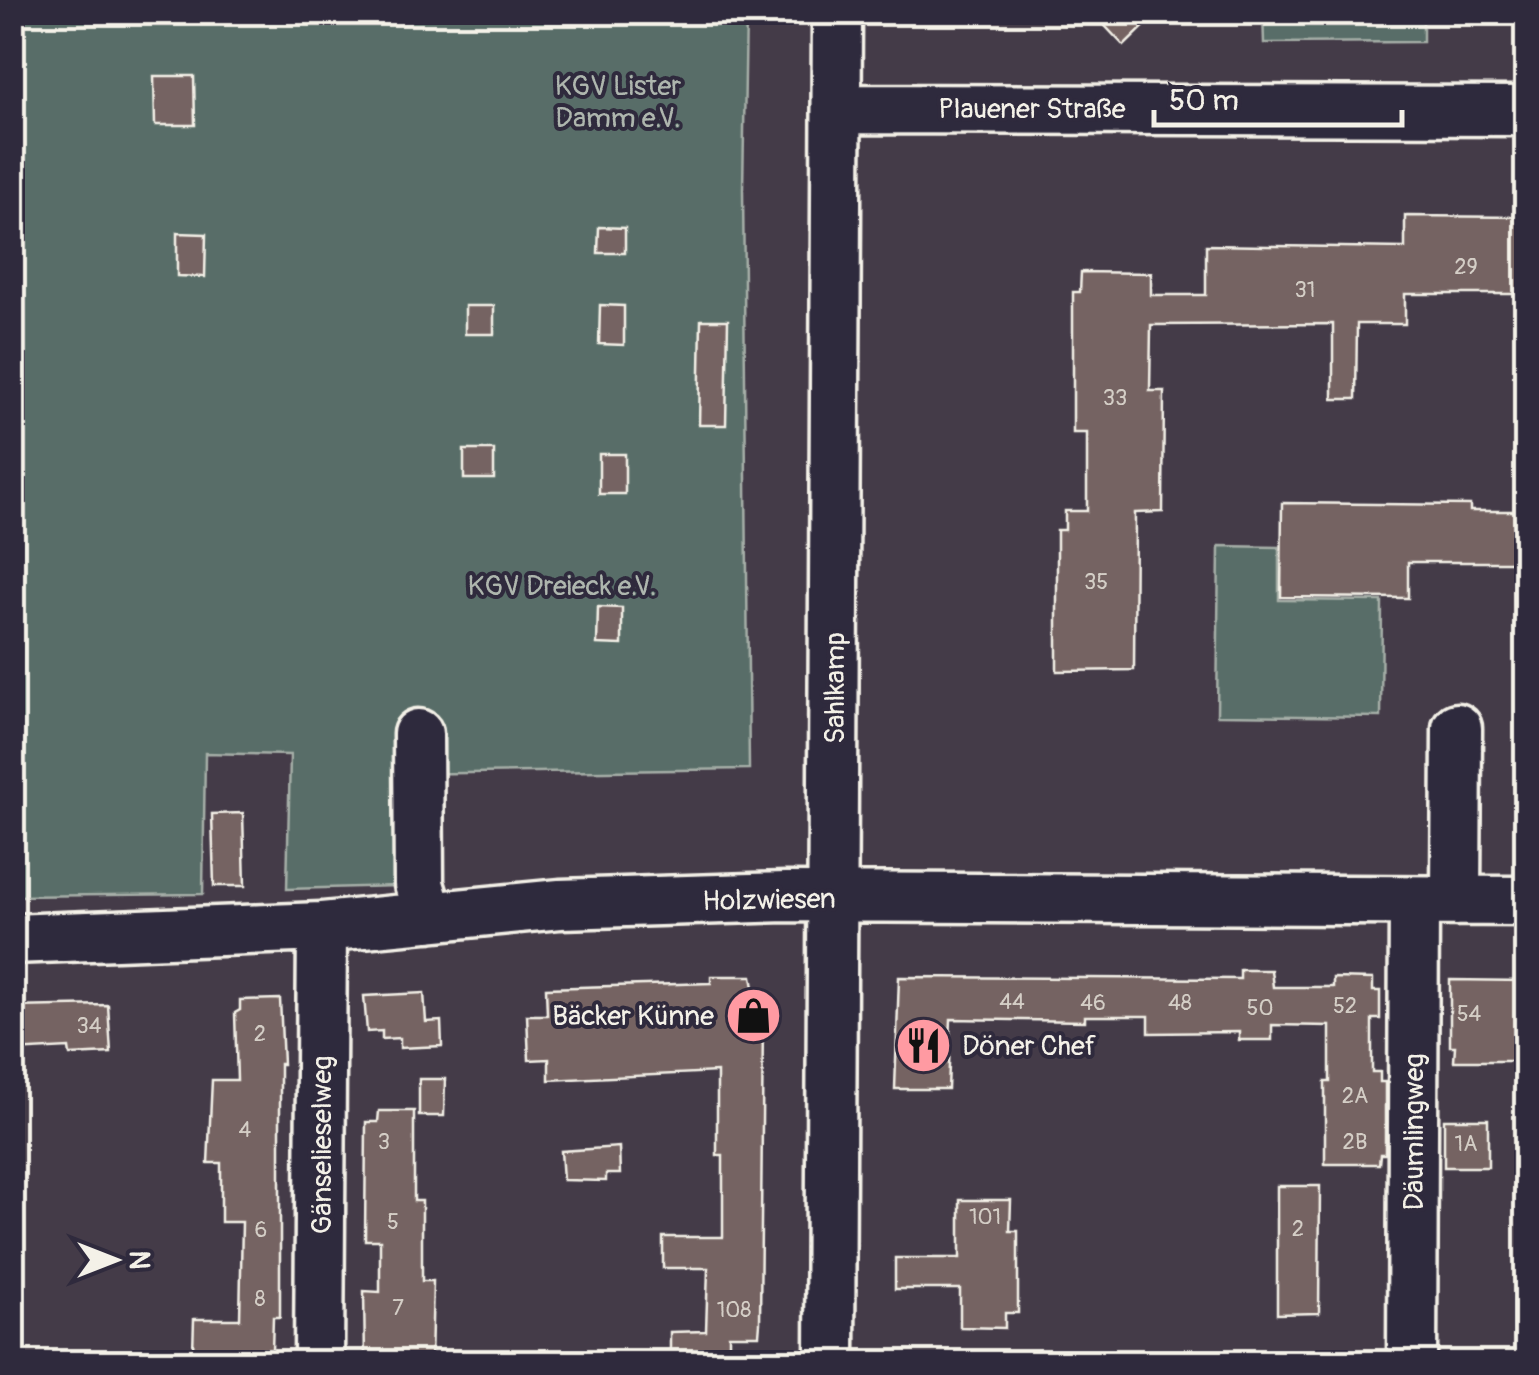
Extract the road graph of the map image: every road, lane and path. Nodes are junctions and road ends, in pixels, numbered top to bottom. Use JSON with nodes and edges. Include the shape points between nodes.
{"nodes":[{"id":1,"x":837,"y":12,"type":"edge"},
{"id":2,"x":836,"y":108,"type":"junction"},
{"id":3,"x":1526,"y":110,"type":"edge"},
{"id":4,"x":1457,"y":728,"type":"dead end"},
{"id":5,"x":418,"y":734,"type":"dead end"},
{"id":6,"x":832,"y":898,"type":"junction"},
{"id":7,"x":1435,"y":901,"type":"junction"},
{"id":8,"x":1526,"y":901,"type":"edge"},
{"id":9,"x":429,"y":917,"type":"junction"},
{"id":10,"x":322,"y":927,"type":"junction"},
{"id":11,"x":12,"y":939,"type":"edge"},
{"id":12,"x":319,"y":1362,"type":"edge"},
{"id":13,"x":830,"y":1362,"type":"edge"},
{"id":14,"x":1412,"y":1362,"type":"edge"}],
"edges":[{"from":1,"to":2,"type":"street","name":"Sahlkamp"},
{"from":2,"to":3,"type":"street","name":"Plauener Straße"},
{"from":2,"to":6,"type":"street","name":"Sahlkamp"},
{"from":4,"to":7,"type":"street","name":"Däumlingweg"},
{"from":5,"to":9,"type":"street","via":[[419,884]]},
{"from":6,"to":7,"type":"street","name":"Holzwiesen"},
{"from":6,"to":9,"type":"street","name":"Holzwiesen","via":[[560,904]]},
{"from":6,"to":13,"type":"street","name":"Sahlkamp"},
{"from":7,"to":8,"type":"street","name":"Holzwiesen"},
{"from":7,"to":14,"type":"street","name":"Däumlingweg"},
{"from":9,"to":10,"type":"street","name":"Holzwiesen"},
{"from":10,"to":11,"type":"street","name":"Holzwiesen"},
{"from":10,"to":12,"type":"street","name":"Gänselieselweg"}]}
